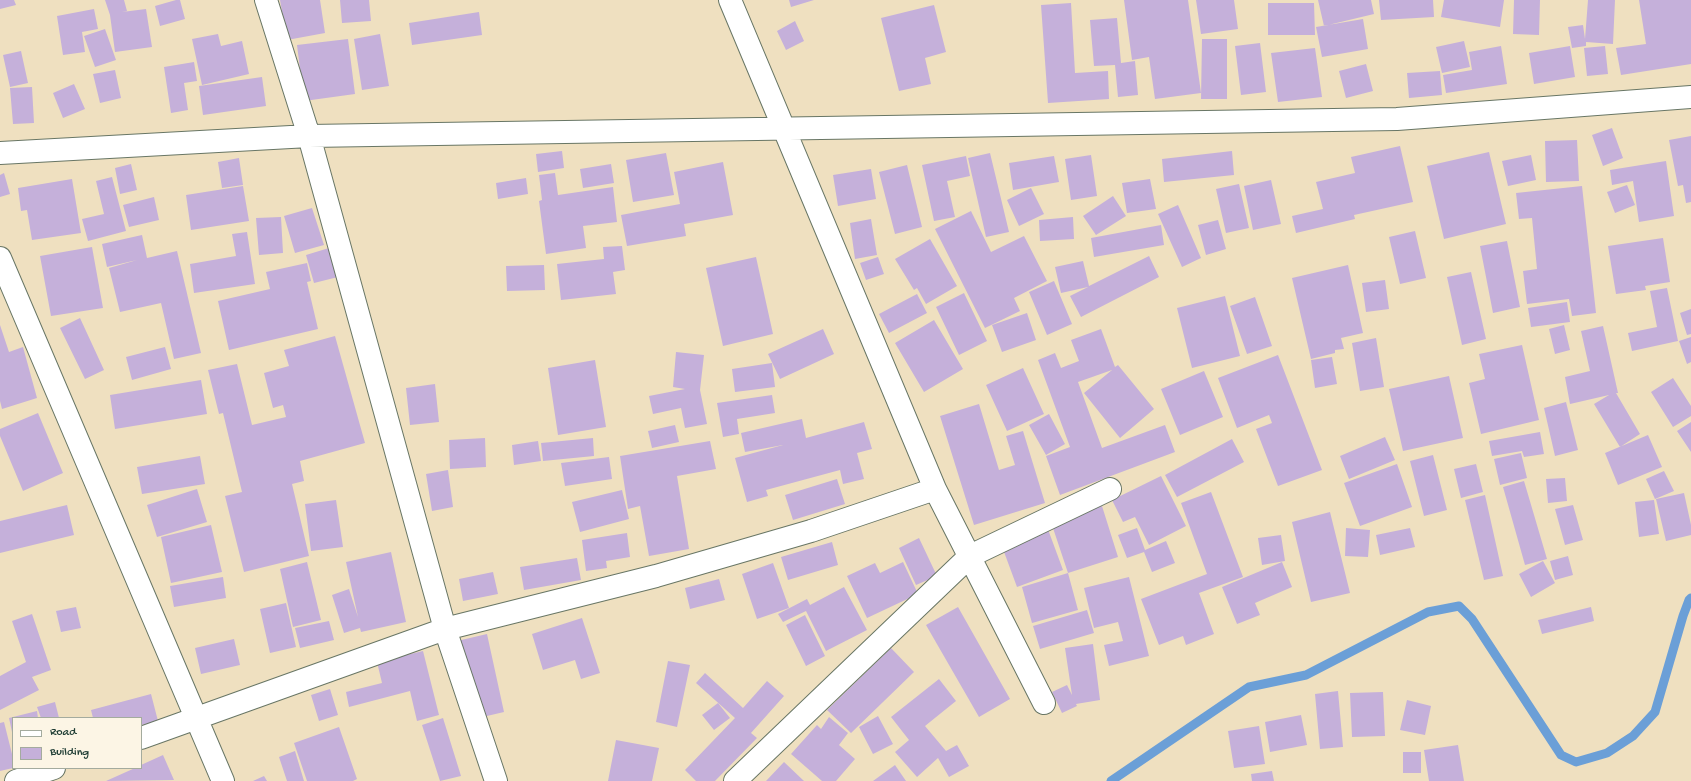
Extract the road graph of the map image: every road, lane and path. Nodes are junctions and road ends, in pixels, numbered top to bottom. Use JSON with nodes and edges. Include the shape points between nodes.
{"nodes":[{"id":1,"x":266,"y":0,"type":"edge"},
{"id":2,"x":730,"y":0,"type":"edge"},
{"id":3,"x":1691,"y":97,"type":"edge"},
{"id":4,"x":783,"y":128,"type":"junction"},
{"id":5,"x":309,"y":136,"type":"junction"},
{"id":6,"x":0,"y":153,"type":"edge"},
{"id":7,"x":0,"y":258,"type":"edge"},
{"id":8,"x":1110,"y":488,"type":"dead end"},
{"id":9,"x":935,"y":489,"type":"junction"},
{"id":10,"x":970,"y":556,"type":"junction"},
{"id":11,"x":445,"y":628,"type":"junction"},
{"id":12,"x":1044,"y":703,"type":"dead end"},
{"id":13,"x":197,"y":719,"type":"junction"},
{"id":14,"x":142,"y":738,"type":"edge"},
{"id":15,"x":51,"y":769,"type":"edge"},
{"id":16,"x":16,"y":781,"type":"edge"},
{"id":17,"x":223,"y":781,"type":"edge"},
{"id":18,"x":496,"y":781,"type":"edge"},
{"id":19,"x":734,"y":781,"type":"edge"}],
"edges":[{"from":1,"to":5,"type":"street"},
{"from":2,"to":4,"type":"street"},
{"from":3,"to":4,"type":"street","via":[[1397,119]]},
{"from":4,"to":5,"type":"street"},
{"from":4,"to":9,"type":"street"},
{"from":5,"to":6,"type":"street"},
{"from":5,"to":11,"type":"street"},
{"from":7,"to":13,"type":"street"},
{"from":8,"to":10,"type":"street"},
{"from":9,"to":10,"type":"street"},
{"from":9,"to":11,"type":"street","via":[[811,530],[656,576]]},
{"from":10,"to":12,"type":"street"},
{"from":10,"to":19,"type":"street"},
{"from":11,"to":13,"type":"street"},
{"from":11,"to":18,"type":"street"},
{"from":13,"to":14,"type":"street"},
{"from":13,"to":17,"type":"street"},
{"from":15,"to":16,"type":"street"}]}
